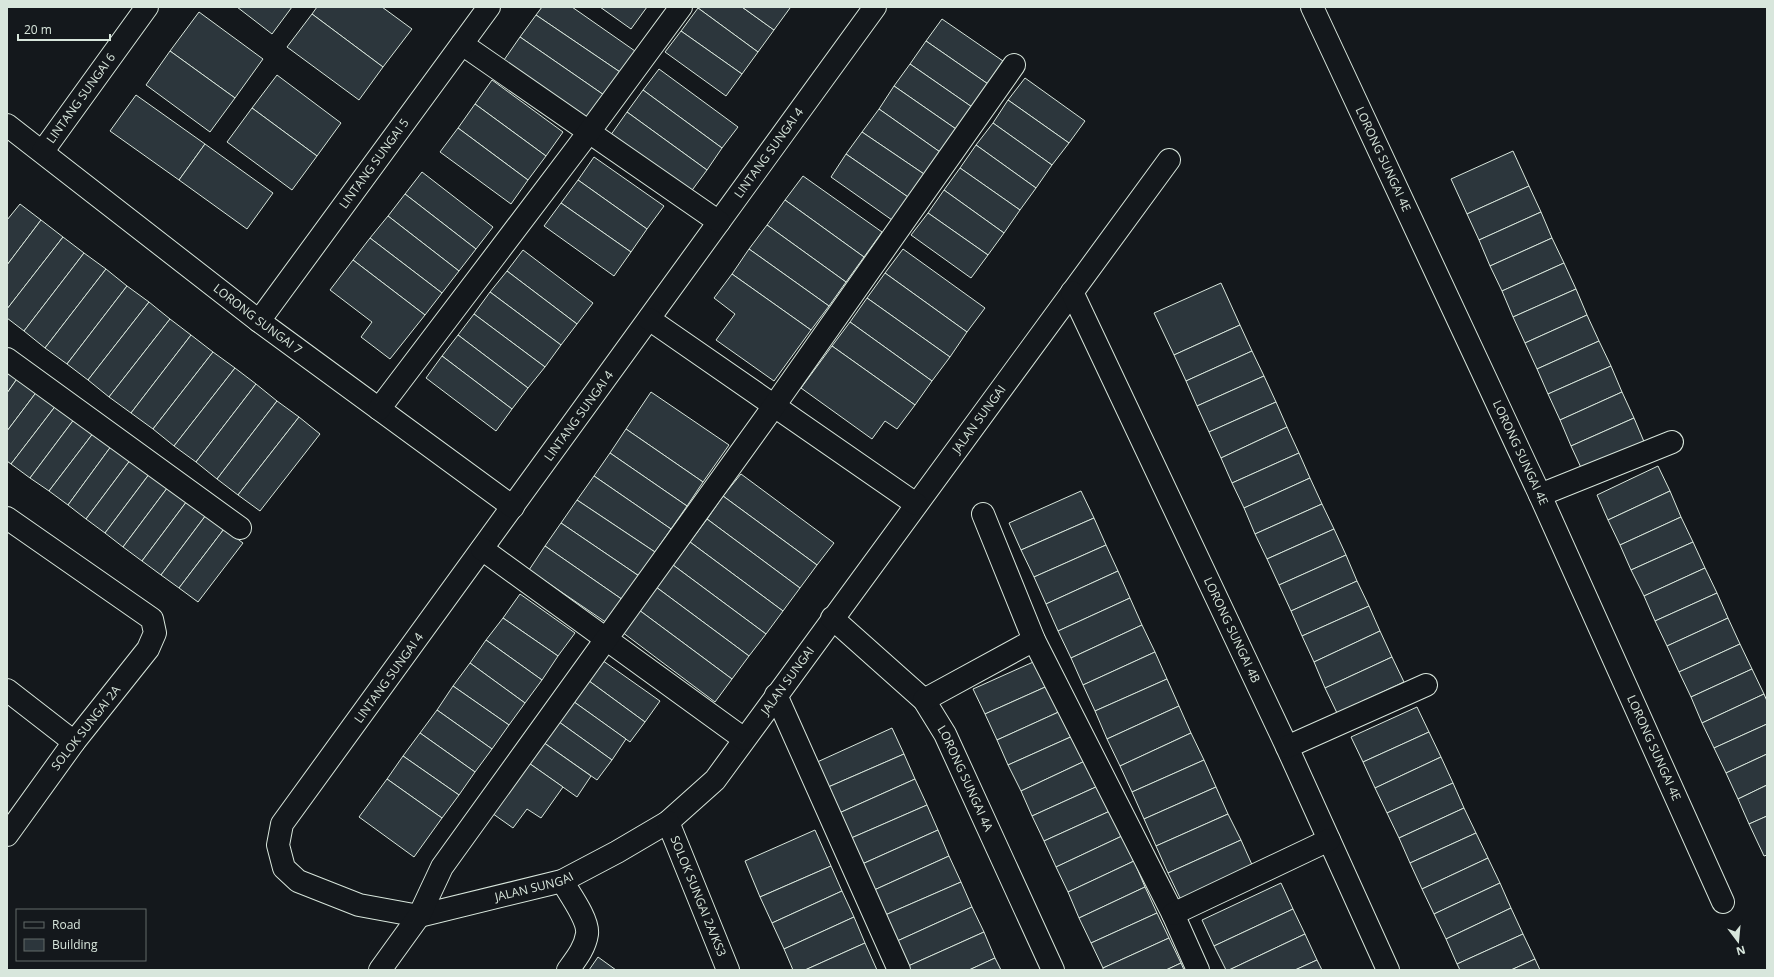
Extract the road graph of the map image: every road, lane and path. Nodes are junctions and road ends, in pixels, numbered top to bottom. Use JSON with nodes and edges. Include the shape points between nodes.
{"nodes":[{"id":1,"x":147,"y":7,"type":"edge"},
{"id":2,"x":489,"y":7,"type":"edge"},
{"id":3,"x":681,"y":7,"type":"edge"},
{"id":4,"x":875,"y":7,"type":"edge"},
{"id":5,"x":1312,"y":7,"type":"edge"},
{"id":6,"x":462,"y":44,"type":"junction"},
{"id":7,"x":1014,"y":64,"type":"dead end"},
{"id":8,"x":7,"y":125,"type":"edge"},
{"id":9,"x":589,"y":132,"type":"junction"},
{"id":10,"x":43,"y":152,"type":"junction"},
{"id":11,"x":1169,"y":160,"type":"dead end"},
{"id":12,"x":719,"y":222,"type":"junction"},
{"id":13,"x":1072,"y":292,"type":"junction"},
{"id":14,"x":649,"y":319,"type":"junction"},
{"id":15,"x":259,"y":321,"type":"junction"},
{"id":16,"x":7,"y":359,"type":"edge"},
{"id":17,"x":774,"y":406,"type":"junction"},
{"id":18,"x":379,"y":409,"type":"junction"},
{"id":19,"x":1672,"y":442,"type":"dead end"},
{"id":20,"x":1540,"y":495,"type":"junction"},
{"id":21,"x":916,"y":504,"type":"junction"},
{"id":22,"x":513,"y":507,"type":"junction"},
{"id":23,"x":983,"y":514,"type":"dead end"},
{"id":24,"x":7,"y":518,"type":"edge"},
{"id":25,"x":240,"y":528,"type":"dead end"},
{"id":26,"x":482,"y":549,"type":"junction"},
{"id":27,"x":832,"y":618,"type":"junction"},
{"id":28,"x":605,"y":638,"type":"junction"},
{"id":29,"x":1034,"y":640,"type":"junction"},
{"id":30,"x":1426,"y":685,"type":"dead end"},
{"id":31,"x":7,"y":690,"type":"edge"},
{"id":32,"x":776,"y":695,"type":"junction"},
{"id":33,"x":924,"y":700,"type":"junction"},
{"id":34,"x":744,"y":739,"type":"junction"},
{"id":35,"x":74,"y":742,"type":"junction"},
{"id":36,"x":1287,"y":746,"type":"junction"},
{"id":37,"x":668,"y":822,"type":"junction"},
{"id":38,"x":282,"y":824,"type":"joint"},
{"id":39,"x":7,"y":835,"type":"edge"},
{"id":40,"x":1329,"y":840,"type":"junction"},
{"id":41,"x":562,"y":881,"type":"junction"},
{"id":42,"x":1723,"y":902,"type":"dead end"},
{"id":43,"x":1173,"y":914,"type":"junction"},
{"id":44,"x":419,"y":916,"type":"junction"},
{"id":45,"x":380,"y":970,"type":"edge"},
{"id":46,"x":568,"y":970,"type":"edge"},
{"id":47,"x":728,"y":970,"type":"edge"},
{"id":48,"x":899,"y":970,"type":"edge"},
{"id":49,"x":1053,"y":970,"type":"edge"},
{"id":50,"x":1198,"y":970,"type":"edge"},
{"id":51,"x":1388,"y":970,"type":"edge"}],
"edges":[{"from":1,"to":10,"type":"street","name":"LINTANG SUNGAI 6"},
{"from":2,"to":6,"type":"street","name":"LINTANG SUNGAI 5"},
{"from":3,"to":9,"type":"street"},
{"from":4,"to":12,"type":"street","name":"LINTANG SUNGAI 4"},
{"from":5,"to":20,"type":"street","name":"LORONG SUNGAI 4E"},
{"from":6,"to":9,"type":"street"},
{"from":6,"to":15,"type":"street","name":"LINTANG SUNGAI 5"},
{"from":7,"to":17,"type":"street"},
{"from":8,"to":10,"type":"street","name":"LORONG SUNGAI 7"},
{"from":9,"to":12,"type":"street"},
{"from":9,"to":18,"type":"street"},
{"from":10,"to":15,"type":"street","name":"LORONG SUNGAI 7"},
{"from":11,"to":13,"type":"street","name":"JALAN SUNGAI"},
{"from":12,"to":14,"type":"street","name":"LINTANG SUNGAI 4"},
{"from":13,"to":21,"type":"street","name":"JALAN SUNGAI"},
{"from":13,"to":36,"type":"street","name":"LORONG SUNGAI 4B"},
{"from":14,"to":17,"type":"street"},
{"from":14,"to":22,"type":"street","name":"LINTANG SUNGAI 4"},
{"from":15,"to":18,"type":"street","name":"LORONG SUNGAI 7"},
{"from":16,"to":25,"type":"street"},
{"from":17,"to":21,"type":"street"},
{"from":17,"to":28,"type":"street"},
{"from":18,"to":22,"type":"street","name":"LORONG SUNGAI 7"},
{"from":19,"to":20,"type":"street"},
{"from":20,"to":42,"type":"street","name":"LORONG SUNGAI 4E"},
{"from":21,"to":27,"type":"street","name":"JALAN SUNGAI"},
{"from":22,"to":26,"type":"street","name":"LINTANG SUNGAI 4"},
{"from":23,"to":29,"type":"street"},
{"from":24,"to":35,"type":"street","name":"SOLOK SUNGAI 2A","via":[[152,619],[155,633],[148,649]]},
{"from":26,"to":28,"type":"street"},
{"from":26,"to":38,"type":"street","name":"LINTANG SUNGAI 4"},
{"from":27,"to":32,"type":"street","name":"JALAN SUNGAI"},
{"from":27,"to":33,"type":"street","name":"LORONG SUNGAI 4A"},
{"from":28,"to":34,"type":"street"},
{"from":28,"to":44,"type":"street","via":[[442,867]]},
{"from":29,"to":33,"type":"street"},
{"from":29,"to":43,"type":"street"},
{"from":30,"to":36,"type":"street"},
{"from":31,"to":35,"type":"street"},
{"from":32,"to":34,"type":"street","name":"JALAN SUNGAI"},
{"from":32,"to":48,"type":"street"},
{"from":33,"to":49,"type":"street","name":"LORONG SUNGAI 4A","via":[[945,734]]},
{"from":34,"to":37,"type":"street","name":"JALAN SUNGAI","via":[[715,780]]},
{"from":35,"to":39,"type":"street","name":"SOLOK SUNGAI 2A"},
{"from":36,"to":40,"type":"street","name":"LORONG SUNGAI 4B"},
{"from":37,"to":41,"type":"street","name":"JALAN SUNGAI"},
{"from":37,"to":47,"type":"street","name":"SOLOK SUNGAI 2A/KS3"},
{"from":38,"to":44,"type":"street","name":"JALAN SUNGAI","via":[[278,845],[284,868],[298,881],[359,905]]},
{"from":40,"to":43,"type":"street"},
{"from":40,"to":51,"type":"street","name":"LORONG SUNGAI 4B"},
{"from":41,"to":44,"type":"street","name":"JALAN SUNGAI"},
{"from":41,"to":46,"type":"street","via":[[584,919],[587,933],[581,953]]},
{"from":43,"to":50,"type":"street"},
{"from":44,"to":45,"type":"street"}]}
